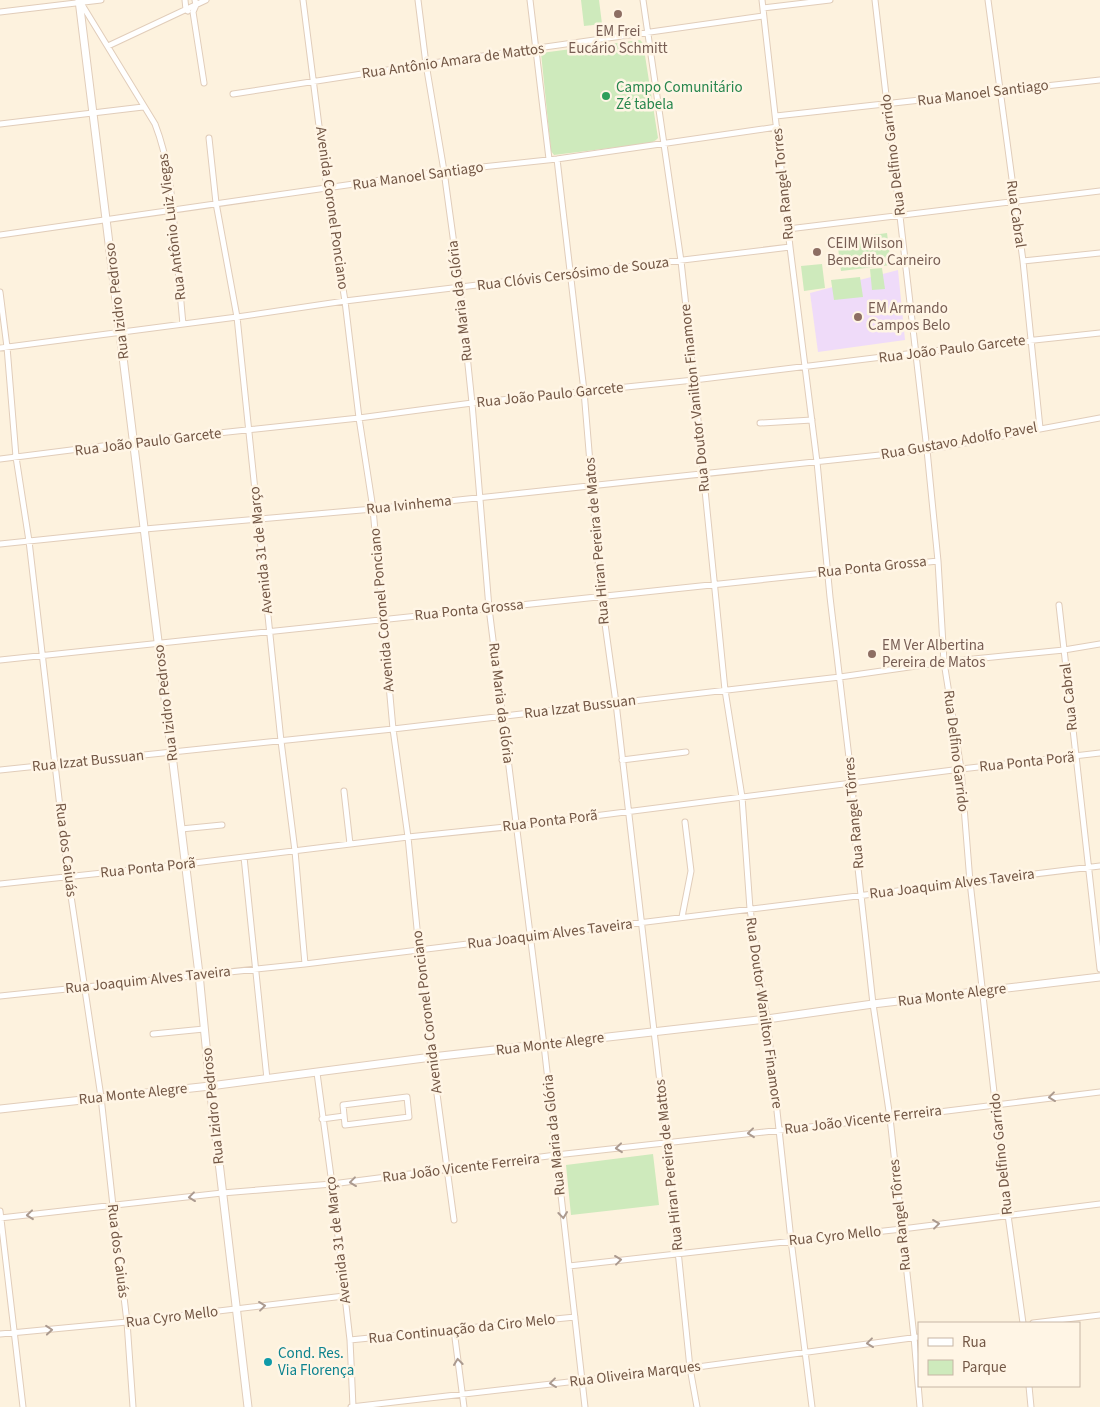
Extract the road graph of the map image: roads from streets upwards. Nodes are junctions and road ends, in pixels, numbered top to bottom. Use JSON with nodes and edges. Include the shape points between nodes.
{"nodes":[{"id":1,"x":101,"y":0,"type":"edge"},
{"id":2,"x":185,"y":0,"type":"edge"},
{"id":3,"x":206,"y":0,"type":"edge"},
{"id":4,"x":303,"y":0,"type":"edge"},
{"id":5,"x":418,"y":0,"type":"edge"},
{"id":6,"x":530,"y":0,"type":"edge"},
{"id":7,"x":643,"y":0,"type":"edge"},
{"id":8,"x":762,"y":0,"type":"edge"},
{"id":9,"x":830,"y":0,"type":"edge"},
{"id":10,"x":875,"y":0,"type":"edge"},
{"id":11,"x":988,"y":0,"type":"edge"},
{"id":12,"x":80,"y":1,"type":"edge"},
{"id":13,"x":195,"y":3,"type":"edge"},
{"id":14,"x":762,"y":8,"type":"junction"},
{"id":15,"x":186,"y":10,"type":"junction"},
{"id":16,"x":0,"y":12,"type":"edge"},
{"id":17,"x":193,"y":12,"type":"junction"},
{"id":18,"x":763,"y":16,"type":"junction"},
{"id":19,"x":647,"y":33,"type":"junction"},
{"id":20,"x":108,"y":46,"type":"junction"},
{"id":21,"x":536,"y":48,"type":"junction"},
{"id":22,"x":426,"y":64,"type":"junction"},
{"id":23,"x":1100,"y":80,"type":"edge"},
{"id":24,"x":314,"y":82,"type":"junction"},
{"id":25,"x":204,"y":83,"type":"dead end"},
{"id":26,"x":1000,"y":91,"type":"junction"},
{"id":27,"x":233,"y":94,"type":"dead end"},
{"id":28,"x":887,"y":104,"type":"junction"},
{"id":29,"x":143,"y":107,"type":"junction"},
{"id":30,"x":94,"y":111,"type":"junction"},
{"id":31,"x":776,"y":116,"type":"junction"},
{"id":32,"x":0,"y":124,"type":"edge"},
{"id":33,"x":777,"y":127,"type":"junction"},
{"id":34,"x":209,"y":138,"type":"dead end"},
{"id":35,"x":663,"y":144,"type":"junction"},
{"id":36,"x":557,"y":159,"type":"junction"},
{"id":37,"x":550,"y":160,"type":"junction"},
{"id":38,"x":444,"y":171,"type":"junction"},
{"id":39,"x":328,"y":189,"type":"junction"},
{"id":40,"x":1100,"y":191,"type":"edge"},
{"id":41,"x":1014,"y":202,"type":"junction"},
{"id":42,"x":216,"y":203,"type":"junction"},
{"id":43,"x":173,"y":209,"type":"junction"},
{"id":44,"x":899,"y":215,"type":"junction"},
{"id":45,"x":107,"y":220,"type":"junction"},
{"id":46,"x":788,"y":229,"type":"junction"},
{"id":47,"x":0,"y":235,"type":"edge"},
{"id":48,"x":790,"y":247,"type":"junction"},
{"id":49,"x":1100,"y":253,"type":"edge"},
{"id":50,"x":680,"y":261,"type":"junction"},
{"id":51,"x":1023,"y":261,"type":"junction"},
{"id":52,"x":570,"y":274,"type":"junction"},
{"id":53,"x":460,"y":288,"type":"junction"},
{"id":54,"x":0,"y":292,"type":"edge"},
{"id":55,"x":345,"y":301,"type":"junction"},
{"id":56,"x":237,"y":317,"type":"junction"},
{"id":57,"x":183,"y":324,"type":"junction"},
{"id":58,"x":121,"y":332,"type":"junction"},
{"id":59,"x":1100,"y":333,"type":"edge"},
{"id":60,"x":1032,"y":340,"type":"junction"},
{"id":61,"x":7,"y":347,"type":"junction"},
{"id":62,"x":0,"y":348,"type":"edge"},
{"id":63,"x":915,"y":353,"type":"junction"},
{"id":64,"x":804,"y":368,"type":"junction"},
{"id":65,"x":694,"y":380,"type":"junction"},
{"id":66,"x":584,"y":391,"type":"junction"},
{"id":67,"x":472,"y":403,"type":"junction"},
{"id":68,"x":359,"y":418,"type":"junction"},
{"id":69,"x":1100,"y":418,"type":"edge"},
{"id":70,"x":812,"y":420,"type":"junction"},
{"id":71,"x":760,"y":423,"type":"dead end"},
{"id":72,"x":1040,"y":428,"type":"junction"},
{"id":73,"x":248,"y":430,"type":"junction"},
{"id":74,"x":134,"y":442,"type":"junction"},
{"id":75,"x":927,"y":450,"type":"junction"},
{"id":76,"x":16,"y":457,"type":"junction"},
{"id":77,"x":0,"y":459,"type":"edge"},
{"id":78,"x":817,"y":462,"type":"junction"},
{"id":79,"x":703,"y":474,"type":"junction"},
{"id":80,"x":592,"y":485,"type":"junction"},
{"id":81,"x":480,"y":497,"type":"junction"},
{"id":82,"x":373,"y":509,"type":"junction"},
{"id":83,"x":258,"y":519,"type":"junction"},
{"id":84,"x":145,"y":529,"type":"junction"},
{"id":85,"x":29,"y":541,"type":"junction"},
{"id":86,"x":0,"y":544,"type":"edge"},
{"id":87,"x":938,"y":560,"type":"junction"},
{"id":88,"x":827,"y":572,"type":"junction"},
{"id":89,"x":713,"y":585,"type":"junction"},
{"id":90,"x":601,"y":595,"type":"junction"},
{"id":91,"x":1059,"y":605,"type":"dead end"},
{"id":92,"x":489,"y":608,"type":"junction"},
{"id":93,"x":383,"y":620,"type":"junction"},
{"id":94,"x":270,"y":631,"type":"junction"},
{"id":95,"x":159,"y":643,"type":"junction"},
{"id":96,"x":1100,"y":644,"type":"edge"},
{"id":97,"x":1064,"y":650,"type":"junction"},
{"id":98,"x":41,"y":655,"type":"junction"},
{"id":99,"x":0,"y":660,"type":"edge"},
{"id":100,"x":944,"y":662,"type":"junction"},
{"id":101,"x":840,"y":677,"type":"junction"},
{"id":102,"x":725,"y":690,"type":"junction"},
{"id":103,"x":616,"y":703,"type":"junction"},
{"id":104,"x":502,"y":716,"type":"junction"},
{"id":105,"x":393,"y":730,"type":"junction"},
{"id":106,"x":281,"y":741,"type":"junction"},
{"id":107,"x":686,"y":752,"type":"dead end"},
{"id":108,"x":172,"y":753,"type":"junction"},
{"id":109,"x":1100,"y":753,"type":"edge"},
{"id":110,"x":1076,"y":756,"type":"junction"},
{"id":111,"x":622,"y":760,"type":"junction"},
{"id":112,"x":55,"y":764,"type":"junction"},
{"id":113,"x":961,"y":769,"type":"junction"},
{"id":114,"x":0,"y":770,"type":"edge"},
{"id":115,"x":852,"y":783,"type":"junction"},
{"id":116,"x":344,"y":790,"type":"dead end"},
{"id":117,"x":742,"y":797,"type":"junction"},
{"id":118,"x":628,"y":812,"type":"junction"},
{"id":119,"x":685,"y":822,"type":"dead end"},
{"id":120,"x":222,"y":825,"type":"dead end"},
{"id":121,"x":516,"y":826,"type":"junction"},
{"id":122,"x":181,"y":829,"type":"junction"},
{"id":123,"x":408,"y":837,"type":"junction"},
{"id":124,"x":350,"y":844,"type":"junction"},
{"id":125,"x":295,"y":851,"type":"junction"},
{"id":126,"x":244,"y":857,"type":"junction"},
{"id":127,"x":186,"y":864,"type":"junction"},
{"id":128,"x":1100,"y":866,"type":"edge"},
{"id":129,"x":1088,"y":867,"type":"junction"},
{"id":130,"x":68,"y":876,"type":"junction"},
{"id":131,"x":970,"y":882,"type":"junction"},
{"id":132,"x":0,"y":884,"type":"edge"},
{"id":133,"x":862,"y":896,"type":"junction"},
{"id":134,"x":750,"y":909,"type":"junction"},
{"id":135,"x":682,"y":917,"type":"junction"},
{"id":136,"x":641,"y":923,"type":"junction"},
{"id":137,"x":530,"y":936,"type":"junction"},
{"id":138,"x":419,"y":949,"type":"junction"},
{"id":139,"x":305,"y":964,"type":"junction"},
{"id":140,"x":256,"y":968,"type":"junction"},
{"id":141,"x":1100,"y":969,"type":"edge"},
{"id":142,"x":199,"y":974,"type":"junction"},
{"id":143,"x":1100,"y":977,"type":"edge"},
{"id":144,"x":85,"y":987,"type":"junction"},
{"id":145,"x":984,"y":991,"type":"junction"},
{"id":146,"x":0,"y":996,"type":"edge"},
{"id":147,"x":873,"y":1004,"type":"junction"},
{"id":148,"x":767,"y":1018,"type":"junction"},
{"id":149,"x":204,"y":1029,"type":"junction"},
{"id":150,"x":653,"y":1031,"type":"junction"},
{"id":151,"x":153,"y":1034,"type":"dead end"},
{"id":152,"x":544,"y":1045,"type":"junction"},
{"id":153,"x":432,"y":1057,"type":"junction"},
{"id":154,"x":317,"y":1073,"type":"junction"},
{"id":155,"x":267,"y":1079,"type":"junction"},
{"id":156,"x":210,"y":1086,"type":"junction"},
{"id":157,"x":1100,"y":1092,"type":"edge"},
{"id":158,"x":101,"y":1097,"type":"junction"},
{"id":159,"x":996,"y":1104,"type":"junction"},
{"id":160,"x":0,"y":1109,"type":"edge"},
{"id":161,"x":344,"y":1116,"type":"junction"},
{"id":162,"x":890,"y":1118,"type":"junction"},
{"id":163,"x":322,"y":1119,"type":"junction"},
{"id":164,"x":780,"y":1130,"type":"junction"},
{"id":165,"x":667,"y":1143,"type":"junction"},
{"id":166,"x":556,"y":1155,"type":"junction"},
{"id":167,"x":447,"y":1170,"type":"junction"},
{"id":168,"x":332,"y":1184,"type":"junction"},
{"id":169,"x":222,"y":1193,"type":"junction"},
{"id":170,"x":1100,"y":1204,"type":"edge"},
{"id":171,"x":113,"y":1206,"type":"junction"},
{"id":172,"x":0,"y":1211,"type":"edge"},
{"id":173,"x":1008,"y":1214,"type":"junction"},
{"id":174,"x":0,"y":1218,"type":"edge"},
{"id":175,"x":454,"y":1220,"type":"dead end"},
{"id":176,"x":902,"y":1228,"type":"junction"},
{"id":177,"x":791,"y":1240,"type":"junction"},
{"id":178,"x":679,"y":1253,"type":"junction"},
{"id":179,"x":569,"y":1266,"type":"junction"},
{"id":180,"x":344,"y":1296,"type":"junction"},
{"id":181,"x":236,"y":1310,"type":"junction"},
{"id":182,"x":1100,"y":1316,"type":"edge"},
{"id":183,"x":575,"y":1317,"type":"junction"},
{"id":184,"x":127,"y":1322,"type":"junction"},
{"id":185,"x":1023,"y":1322,"type":"edge"},
{"id":186,"x":1043,"y":1322,"type":"edge"},
{"id":187,"x":454,"y":1330,"type":"junction"},
{"id":188,"x":15,"y":1333,"type":"junction"},
{"id":189,"x":0,"y":1334,"type":"edge"},
{"id":190,"x":916,"y":1337,"type":"edge"},
{"id":191,"x":350,"y":1340,"type":"junction"},
{"id":192,"x":804,"y":1352,"type":"junction"},
{"id":193,"x":690,"y":1368,"type":"junction"},
{"id":194,"x":918,"y":1372,"type":"edge"},
{"id":195,"x":582,"y":1380,"type":"junction"},
{"id":196,"x":919,"y":1387,"type":"edge"},
{"id":197,"x":1029,"y":1387,"type":"edge"},
{"id":198,"x":462,"y":1394,"type":"junction"},
{"id":199,"x":23,"y":1407,"type":"edge"},
{"id":200,"x":133,"y":1407,"type":"edge"},
{"id":201,"x":248,"y":1407,"type":"edge"},
{"id":202,"x":352,"y":1407,"type":"edge"},
{"id":203,"x":464,"y":1407,"type":"edge"},
{"id":204,"x":585,"y":1407,"type":"edge"},
{"id":205,"x":697,"y":1407,"type":"edge"},
{"id":206,"x":812,"y":1407,"type":"edge"},
{"id":207,"x":920,"y":1407,"type":"edge"},
{"id":208,"x":1031,"y":1407,"type":"edge"}],
"edges":[{"from":1,"to":12,"type":"street"},
{"from":2,"to":15,"type":"street"},
{"from":3,"to":13,"type":"street"},
{"from":4,"to":24,"type":"street","name":"Avenida Coronel Ponciano"},
{"from":5,"to":22,"type":"street","name":"Rua Maria da Glória"},
{"from":6,"to":21,"type":"street"},
{"from":7,"to":19,"type":"street","name":"Rua Doutor Vanilton Finamore"},
{"from":8,"to":14,"type":"street","name":"Rua Rangel Torres"},
{"from":9,"to":14,"type":"street"},
{"from":10,"to":28,"type":"street","name":"Rua Delfino Garrido"},
{"from":11,"to":26,"type":"street","name":"Rua Cabral"},
{"from":12,"to":16,"type":"street"},
{"from":12,"to":20,"type":"street","name":"Rua Antônio Luiz Viegas"},
{"from":12,"to":30,"type":"street","name":"Rua Izidro Pedroso"},
{"from":13,"to":15,"type":"street"},
{"from":13,"to":17,"type":"street"},
{"from":14,"to":18,"type":"street","name":"Rua Rangel Torres"},
{"from":15,"to":17,"type":"street"},
{"from":15,"to":20,"type":"street"},
{"from":17,"to":25,"type":"street"},
{"from":18,"to":19,"type":"street","name":"Rua Antônio Amara de Mattos"},
{"from":18,"to":31,"type":"street","name":"Rua Rangel Torres"},
{"from":19,"to":21,"type":"street","name":"Rua Antônio Amara de Mattos"},
{"from":19,"to":35,"type":"street","name":"Rua Doutor Vanilton Finamore"},
{"from":20,"to":29,"type":"street","name":"Rua Antônio Luiz Viegas"},
{"from":21,"to":22,"type":"street","name":"Rua Antônio Amara de Mattos"},
{"from":21,"to":37,"type":"street"},
{"from":22,"to":24,"type":"street","name":"Rua Antônio Amara de Mattos"},
{"from":22,"to":38,"type":"street","name":"Rua Maria da Glória"},
{"from":23,"to":26,"type":"street","name":"Rua Manoel Santiago"},
{"from":24,"to":27,"type":"street","name":"Rua Antônio Amara de Mattos"},
{"from":24,"to":39,"type":"street","name":"Avenida Coronel Ponciano"},
{"from":26,"to":28,"type":"street","name":"Rua Manoel Santiago"},
{"from":26,"to":41,"type":"street","name":"Rua Cabral"},
{"from":28,"to":31,"type":"street","name":"Rua Manoel Santiago"},
{"from":28,"to":44,"type":"street","name":"Rua Delfino Garrido"},
{"from":29,"to":30,"type":"street"},
{"from":29,"to":43,"type":"street","name":"Rua Antônio Luiz Viegas","via":[[162,141]]},
{"from":30,"to":32,"type":"street"},
{"from":30,"to":45,"type":"street","name":"Rua Izidro Pedroso"},
{"from":31,"to":33,"type":"street","name":"Rua Rangel Torres"},
{"from":33,"to":35,"type":"street","name":"Rua Manoel Santiago"},
{"from":33,"to":46,"type":"street","name":"Rua Rangel Torres"},
{"from":34,"to":42,"type":"street","name":"Avenida 31 de Março"},
{"from":35,"to":36,"type":"street","name":"Rua Manoel Santiago"},
{"from":35,"to":50,"type":"street","name":"Rua Doutor Vanilton Finamore"},
{"from":36,"to":37,"type":"street","name":"Rua Manoel Santiago"},
{"from":36,"to":52,"type":"street","name":"Rua Hiran Pereira de Matos"},
{"from":37,"to":38,"type":"street","name":"Rua Manoel Santiago"},
{"from":38,"to":39,"type":"street","name":"Rua Manoel Santiago"},
{"from":38,"to":53,"type":"street","name":"Rua Maria da Glória"},
{"from":39,"to":42,"type":"street","name":"Rua Manoel Santiago"},
{"from":39,"to":55,"type":"street","name":"Avenida Coronel Ponciano"},
{"from":40,"to":41,"type":"street"},
{"from":41,"to":44,"type":"street"},
{"from":41,"to":51,"type":"street","name":"Rua Cabral"},
{"from":42,"to":43,"type":"street","name":"Rua Manoel Santiago"},
{"from":42,"to":56,"type":"street","name":"Avenida 31 de Março"},
{"from":43,"to":45,"type":"street","name":"Rua Manoel Santiago"},
{"from":43,"to":57,"type":"street","name":"Rua Antônio Luiz Viegas"},
{"from":44,"to":46,"type":"street"},
{"from":44,"to":63,"type":"street","name":"Rua Delfino Garrido"},
{"from":45,"to":47,"type":"street","name":"Rua Manoel Santiago"},
{"from":45,"to":58,"type":"street","name":"Rua Izidro Pedroso"},
{"from":46,"to":48,"type":"street","name":"Rua Rangel Torres"},
{"from":48,"to":50,"type":"street","name":"Rua Clóvis Cersósimo de Souza"},
{"from":48,"to":64,"type":"street","name":"Rua Rangel Torres"},
{"from":49,"to":51,"type":"street"},
{"from":50,"to":52,"type":"street","name":"Rua Clóvis Cersósimo de Souza"},
{"from":50,"to":65,"type":"street","name":"Rua Doutor Vanilton Finamore"},
{"from":51,"to":60,"type":"street","name":"Rua Cabral"},
{"from":52,"to":53,"type":"street","name":"Rua Clóvis Cersósimo de Souza"},
{"from":52,"to":66,"type":"street","name":"Rua Hiran Pereira de Matos"},
{"from":53,"to":55,"type":"street","name":"Rua Clóvis Cersósimo de Souza"},
{"from":53,"to":67,"type":"street","name":"Rua Maria da Glória"},
{"from":54,"to":61,"type":"street","name":"Rua dos Caiuás"},
{"from":55,"to":56,"type":"street","name":"Rua Clóvis Cersósimo de Souza"},
{"from":55,"to":68,"type":"street","name":"Avenida Coronel Ponciano"},
{"from":56,"to":57,"type":"street","name":"Rua Clóvis Cersósimo de Souza"},
{"from":56,"to":73,"type":"street","name":"Avenida 31 de Março"},
{"from":57,"to":58,"type":"street","name":"Rua Clóvis Cersósimo de Souza"},
{"from":58,"to":61,"type":"street","name":"Rua Clóvis Cersósimo de Souza"},
{"from":58,"to":74,"type":"street","name":"Rua Izidro Pedroso"},
{"from":59,"to":60,"type":"street","name":"Rua João Paulo Garcete"},
{"from":60,"to":63,"type":"street","name":"Rua João Paulo Garcete"},
{"from":60,"to":72,"type":"street","name":"Rua Cabral"},
{"from":61,"to":62,"type":"street","name":"Rua Clóvis Cersósimo de Souza"},
{"from":61,"to":76,"type":"street","name":"Rua dos Caiuás"},
{"from":63,"to":64,"type":"street","name":"Rua João Paulo Garcete"},
{"from":63,"to":75,"type":"street","name":"Rua Delfino Garrido"},
{"from":64,"to":65,"type":"street","name":"Rua João Paulo Garcete"},
{"from":64,"to":70,"type":"street","name":"Rua Rangel Tôrres"},
{"from":65,"to":66,"type":"street","name":"Rua João Paulo Garcete"},
{"from":65,"to":79,"type":"street","name":"Rua Doutor Vanilton Finamore"},
{"from":66,"to":67,"type":"street","name":"Rua João Paulo Garcete"},
{"from":66,"to":80,"type":"street","name":"Rua Hiran Pereira de Matos"},
{"from":67,"to":68,"type":"street","name":"Rua João Paulo Garcete"},
{"from":67,"to":81,"type":"street","name":"Rua Maria da Glória"},
{"from":68,"to":73,"type":"street","name":"Rua João Paulo Garcete"},
{"from":68,"to":82,"type":"street","name":"Avenida Coronel Ponciano"},
{"from":69,"to":72,"type":"street","name":"Rua Gustavo Adolfo Pavel"},
{"from":70,"to":71,"type":"street"},
{"from":70,"to":78,"type":"street","name":"Rua Rangel Tôrres"},
{"from":72,"to":75,"type":"street","name":"Rua Gustavo Adolfo Pavel"},
{"from":73,"to":74,"type":"street","name":"Rua João Paulo Garcete"},
{"from":73,"to":83,"type":"street","name":"Avenida 31 de Março"},
{"from":74,"to":76,"type":"street","name":"Rua João Paulo Garcete"},
{"from":74,"to":84,"type":"street","name":"Rua Izidro Pedroso"},
{"from":75,"to":78,"type":"street","name":"Rua Gustavo Adolfo Pavel"},
{"from":75,"to":87,"type":"street","name":"Rua Delfino Garrido"},
{"from":76,"to":77,"type":"street","name":"Rua João Paulo Garcete"},
{"from":76,"to":85,"type":"street","name":"Rua dos Caiuás"},
{"from":78,"to":79,"type":"street","name":"Rua Ivinhema"},
{"from":78,"to":88,"type":"street","name":"Rua Rangel Tôrres"},
{"from":79,"to":80,"type":"street","name":"Rua Ivinhema"},
{"from":79,"to":89,"type":"street","name":"Rua Doutor Vanilton Finamore"},
{"from":80,"to":81,"type":"street","name":"Rua Ivinhema"},
{"from":80,"to":90,"type":"street","name":"Rua Hiran Pereira de Matos"},
{"from":81,"to":82,"type":"street","name":"Rua Ivinhema"},
{"from":81,"to":92,"type":"street","name":"Rua Maria da Glória"},
{"from":82,"to":83,"type":"street","name":"Rua Ivinhema"},
{"from":82,"to":93,"type":"street","name":"Avenida Coronel Ponciano"},
{"from":83,"to":84,"type":"street","name":"Rua Ivinhema"},
{"from":83,"to":94,"type":"street","name":"Avenida 31 de Março"},
{"from":84,"to":85,"type":"street","name":"Rua Ivinhema"},
{"from":84,"to":95,"type":"street","name":"Rua Izidro Pedroso"},
{"from":85,"to":86,"type":"street","name":"Rua Ivinhema"},
{"from":85,"to":98,"type":"street","name":"Rua dos Caiuás"},
{"from":87,"to":88,"type":"street","name":"Rua Ponta Grossa"},
{"from":87,"to":100,"type":"street","name":"Rua Delfino Garrido"},
{"from":88,"to":89,"type":"street","name":"Rua Ponta Grossa"},
{"from":88,"to":101,"type":"street","name":"Rua Rangel Tôrres"},
{"from":89,"to":90,"type":"street","name":"Rua Ponta Grossa"},
{"from":89,"to":102,"type":"street","name":"Rua Doutor Vanilton Finamore"},
{"from":90,"to":92,"type":"street","name":"Rua Ponta Grossa"},
{"from":90,"to":103,"type":"street","name":"Rua Hiran Pereira de Matos"},
{"from":91,"to":97,"type":"street","name":"Rua Cabral"},
{"from":92,"to":93,"type":"street","name":"Rua Ponta Grossa"},
{"from":92,"to":104,"type":"street","name":"Rua Maria da Glória"},
{"from":93,"to":94,"type":"street","name":"Rua Ponta Grossa"},
{"from":93,"to":105,"type":"street","name":"Avenida Coronel Ponciano"},
{"from":94,"to":95,"type":"street","name":"Rua Ponta Grossa"},
{"from":94,"to":106,"type":"street","name":"Avenida 31 de Março"},
{"from":95,"to":98,"type":"street","name":"Rua Ponta Grossa"},
{"from":95,"to":108,"type":"street","name":"Rua Izidro Pedroso"},
{"from":96,"to":97,"type":"street","name":"Rua Izzat Bussuan"},
{"from":97,"to":100,"type":"street","name":"Rua Izzat Bussuan"},
{"from":97,"to":110,"type":"street","name":"Rua Cabral"},
{"from":98,"to":99,"type":"street","name":"Rua Ponta Grossa"},
{"from":98,"to":112,"type":"street","name":"Rua dos Caiuás"},
{"from":100,"to":101,"type":"street","name":"Rua Izzat Bussuan"},
{"from":100,"to":113,"type":"street","name":"Rua Delfino Garrido"},
{"from":101,"to":102,"type":"street","name":"Rua Izzat Bussuan"},
{"from":101,"to":115,"type":"street","name":"Rua Rangel Tôrres"},
{"from":102,"to":103,"type":"street","name":"Rua Izzat Bussuan"},
{"from":102,"to":117,"type":"street","name":"Rua Doutor Vanilton Finamore"},
{"from":103,"to":104,"type":"street","name":"Rua Izzat Bussuan"},
{"from":103,"to":111,"type":"street","name":"Rua Hiran Pereira de Matos"},
{"from":104,"to":105,"type":"street","name":"Rua Izzat Bussuan"},
{"from":104,"to":121,"type":"street","name":"Rua Maria da Glória"},
{"from":105,"to":106,"type":"street","name":"Rua Izzat Bussuan"},
{"from":105,"to":123,"type":"street","name":"Avenida Coronel Ponciano"},
{"from":106,"to":108,"type":"street","name":"Rua Izzat Bussuan"},
{"from":106,"to":125,"type":"street","name":"Avenida 31 de Março"},
{"from":107,"to":111,"type":"street"},
{"from":108,"to":112,"type":"street","name":"Rua Izzat Bussuan"},
{"from":108,"to":122,"type":"street","name":"Rua Izidro Pedroso"},
{"from":109,"to":110,"type":"street","name":"Rua Ponta Porã"},
{"from":110,"to":113,"type":"street","name":"Rua Ponta Porã"},
{"from":110,"to":129,"type":"street","name":"Rua Cabral"},
{"from":111,"to":118,"type":"street","name":"Rua Hiran Pereira de Matos"},
{"from":112,"to":114,"type":"street","name":"Rua Izzat Bussuan"},
{"from":112,"to":130,"type":"street","name":"Rua dos Caiuás"},
{"from":113,"to":115,"type":"street","name":"Rua Ponta Porã"},
{"from":113,"to":131,"type":"street","name":"Rua Delfino Garrido"},
{"from":115,"to":117,"type":"street","name":"Rua Ponta Porã"},
{"from":115,"to":133,"type":"street","name":"Rua Rangel Tôrres"},
{"from":116,"to":124,"type":"street"},
{"from":117,"to":118,"type":"street","name":"Rua Ponta Porã"},
{"from":117,"to":134,"type":"street","name":"Rua Doutor Wanilton Finamore"},
{"from":118,"to":121,"type":"street","name":"Rua Ponta Porã"},
{"from":118,"to":136,"type":"street","name":"Rua Hiran Pereira de Matos"},
{"from":119,"to":135,"type":"street","via":[[691,871]]},
{"from":120,"to":122,"type":"street"},
{"from":121,"to":123,"type":"street","name":"Rua Ponta Porã"},
{"from":121,"to":137,"type":"street","name":"Rua Maria da Glória"},
{"from":122,"to":127,"type":"street","name":"Rua Izidro Pedroso"},
{"from":123,"to":124,"type":"street","name":"Rua Ponta Porã"},
{"from":123,"to":138,"type":"street","name":"Avenida Coronel Ponciano"},
{"from":124,"to":125,"type":"street","name":"Rua Ponta Porã"},
{"from":125,"to":126,"type":"street","name":"Rua Ponta Porã"},
{"from":125,"to":139,"type":"street","name":"Avenida 31 de Março"},
{"from":126,"to":127,"type":"street","name":"Rua Ponta Porã"},
{"from":126,"to":140,"type":"street"},
{"from":127,"to":130,"type":"street","name":"Rua Ponta Porã"},
{"from":127,"to":142,"type":"street","name":"Rua Izidro Pedroso"},
{"from":128,"to":129,"type":"street","name":"Rua Joaquim Alves Taveira"},
{"from":129,"to":131,"type":"street","name":"Rua Joaquim Alves Taveira"},
{"from":129,"to":141,"type":"street","name":"Rua Cabral"},
{"from":130,"to":132,"type":"street","name":"Rua Ponta Porã"},
{"from":130,"to":144,"type":"street","name":"Rua dos Caiuás"},
{"from":131,"to":133,"type":"street","name":"Rua Joaquim Alves Taveira"},
{"from":131,"to":145,"type":"street","name":"Rua Delfino Garrido"},
{"from":133,"to":134,"type":"street","name":"Rua Joaquim Alves Taveira"},
{"from":133,"to":147,"type":"street","name":"Rua Rangel Tôrres"},
{"from":134,"to":135,"type":"street","name":"Rua Joaquim Alves Taveira"},
{"from":134,"to":148,"type":"street","name":"Rua Doutor Wanilton Finamore"},
{"from":135,"to":136,"type":"street","name":"Rua Joaquim Alves Taveira"},
{"from":136,"to":137,"type":"street","name":"Rua Joaquim Alves Taveira"},
{"from":136,"to":150,"type":"street","name":"Rua Hiran Pereira de Mattos"},
{"from":137,"to":138,"type":"street","name":"Rua Joaquim Alves Taveira"},
{"from":137,"to":152,"type":"street","name":"Rua Maria da Glória"},
{"from":138,"to":139,"type":"street","name":"Rua Joaquim Alves Taveira"},
{"from":138,"to":153,"type":"street","name":"Avenida Coronel Ponciano"},
{"from":139,"to":140,"type":"street","name":"Rua Joaquim Alves Taveira"},
{"from":140,"to":142,"type":"street","name":"Rua Joaquim Alves Taveira"},
{"from":140,"to":155,"type":"street"},
{"from":142,"to":144,"type":"street","name":"Rua Joaquim Alves Taveira"},
{"from":142,"to":149,"type":"street","name":"Rua Izidro Pedroso"},
{"from":143,"to":145,"type":"street","name":"Rua Monte Alegre"},
{"from":144,"to":146,"type":"street","name":"Rua Joaquim Alves Taveira"},
{"from":144,"to":158,"type":"street","name":"Rua dos Caiuás"},
{"from":145,"to":147,"type":"street","name":"Rua Monte Alegre"},
{"from":145,"to":159,"type":"street","name":"Rua Delfino Garrido"},
{"from":147,"to":148,"type":"street","name":"Rua Monte Alegre"},
{"from":147,"to":162,"type":"street","name":"Rua Rangel Tôrres"},
{"from":148,"to":150,"type":"street","name":"Rua Monte Alegre"},
{"from":148,"to":164,"type":"street","name":"Rua Doutor Wanilton Finamore"},
{"from":149,"to":151,"type":"street"},
{"from":149,"to":156,"type":"street","name":"Rua Izidro Pedroso"},
{"from":150,"to":152,"type":"street","name":"Rua Monte Alegre"},
{"from":150,"to":165,"type":"street","name":"Rua Hiran Pereira de Mattos"},
{"from":152,"to":153,"type":"street","name":"Rua Monte Alegre"},
{"from":152,"to":166,"type":"street","name":"Rua Maria da Glória"},
{"from":153,"to":154,"type":"street","name":"Rua Monte Alegre"},
{"from":153,"to":167,"type":"street","name":"Avenida Coronel Ponciano"},
{"from":154,"to":155,"type":"street","name":"Rua Monte Alegre"},
{"from":154,"to":163,"type":"street","name":"Avenida 31 de Março"},
{"from":155,"to":156,"type":"street","name":"Rua Monte Alegre"},
{"from":156,"to":158,"type":"street","name":"Rua Monte Alegre"},
{"from":156,"to":169,"type":"street","name":"Rua Izidro Pedroso"},
{"from":157,"to":159,"type":"street","name":"Rua João Vicente Ferreira","one_way":true},
{"from":158,"to":160,"type":"street","name":"Rua Monte Alegre"},
{"from":158,"to":171,"type":"street","name":"Rua dos Caiuás"},
{"from":159,"to":162,"type":"street","name":"Rua João Vicente Ferreira"},
{"from":159,"to":173,"type":"street","name":"Rua Delfino Garrido"},
{"from":161,"to":161,"type":"street","via":[[345,1125],[409,1117],[407,1097],[343,1105]]},
{"from":161,"to":163,"type":"street"},
{"from":162,"to":164,"type":"street","name":"Rua João Vicente Ferreira"},
{"from":162,"to":176,"type":"street","name":"Rua Rangel Tôrres"},
{"from":163,"to":168,"type":"street","name":"Avenida 31 de Março"},
{"from":164,"to":165,"type":"street","name":"Rua João Vicente Ferreira","one_way":true},
{"from":164,"to":177,"type":"street","name":"Rua Doutor Wanilton Finamore"},
{"from":165,"to":166,"type":"street","name":"Rua João Vicente Ferreira","one_way":true},
{"from":165,"to":178,"type":"street","name":"Rua Hiran Pereira de Mattos"},
{"from":166,"to":167,"type":"street","name":"Rua João Vicente Ferreira"},
{"from":166,"to":179,"type":"street","name":"Rua Maria da Glória","one_way":true},
{"from":167,"to":168,"type":"street","name":"Rua João Vicente Ferreira","one_way":true},
{"from":167,"to":175,"type":"street","name":"Avenida Coronel Ponciano"},
{"from":168,"to":169,"type":"street","name":"Rua João Vicente Ferreira"},
{"from":168,"to":180,"type":"street","name":"Avenida 31 de Março"},
{"from":169,"to":171,"type":"street","name":"Rua João Vicente Ferreira","one_way":true},
{"from":169,"to":181,"type":"street","name":"Rua Izidro Pedroso"},
{"from":170,"to":173,"type":"street","name":"Rua Cyro Mello"},
{"from":171,"to":174,"type":"street","name":"Rua João Vicente Ferreira","one_way":true},
{"from":171,"to":184,"type":"street","name":"Rua dos Caiuás"},
{"from":172,"to":174,"type":"street"},
{"from":176,"to":173,"type":"street","name":"Rua Cyro Mello","one_way":true},
{"from":173,"to":185,"type":"street","name":"Rua Delfino Garrido"},
{"from":174,"to":188,"type":"street"},
{"from":176,"to":177,"type":"street","name":"Rua Cyro Mello"},
{"from":176,"to":190,"type":"street","name":"Rua Rangel Tôrres"},
{"from":177,"to":178,"type":"street","name":"Rua Cyro Mello"},
{"from":177,"to":192,"type":"street","name":"Rua Doutor Wanilton Finamore"},
{"from":179,"to":178,"type":"street","name":"Rua Cyro Mello","one_way":true},
{"from":178,"to":193,"type":"street","name":"Rua Hiran Pereira de Mattos"},
{"from":179,"to":183,"type":"street","name":"Rua Maria da Glória"},
{"from":181,"to":180,"type":"street","name":"Rua Cyro Mello","one_way":true},
{"from":180,"to":191,"type":"street","name":"Avenida 31 de Março"},
{"from":181,"to":184,"type":"street","name":"Rua Cyro Mello"},
{"from":181,"to":201,"type":"street","name":"Rua Izidro Pedroso"},
{"from":182,"to":186,"type":"street"},
{"from":183,"to":187,"type":"street","name":"Rua Continuação da Ciro Melo"},
{"from":183,"to":195,"type":"street","name":"Rua Maria da Glória"},
{"from":188,"to":184,"type":"street","name":"Rua Cyro Mello","one_way":true},
{"from":184,"to":200,"type":"street","name":"Rua dos Caiuás"},
{"from":187,"to":191,"type":"street","name":"Rua Continuação da Ciro Melo"},
{"from":198,"to":187,"type":"street","one_way":true},
{"from":188,"to":189,"type":"street","name":"Rua Cyro Mello"},
{"from":188,"to":199,"type":"street"},
{"from":190,"to":192,"type":"street","name":"Rua Oliveira Marques","one_way":true},
{"from":190,"to":194,"type":"street","name":"Rua Rangel Tôrres"},
{"from":191,"to":202,"type":"street","name":"Avenida 31 de Março"},
{"from":192,"to":193,"type":"street","name":"Rua Oliveira Marques"},
{"from":192,"to":206,"type":"street","name":"Rua Doutor Wanilton Finamore"},
{"from":193,"to":195,"type":"street","name":"Rua Oliveira Marques"},
{"from":193,"to":205,"type":"street","name":"Rua Hiran Pereira de Mattos"},
{"from":195,"to":198,"type":"street","name":"Rua Oliveira Marques","one_way":true},
{"from":195,"to":204,"type":"street","name":"Rua Maria da Glória"},
{"from":196,"to":207,"type":"street","name":"Rua Rangel Tôrres"},
{"from":197,"to":208,"type":"street"},
{"from":198,"to":202,"type":"street","name":"Rua Oliveira Marques"},
{"from":198,"to":203,"type":"street"}]}
